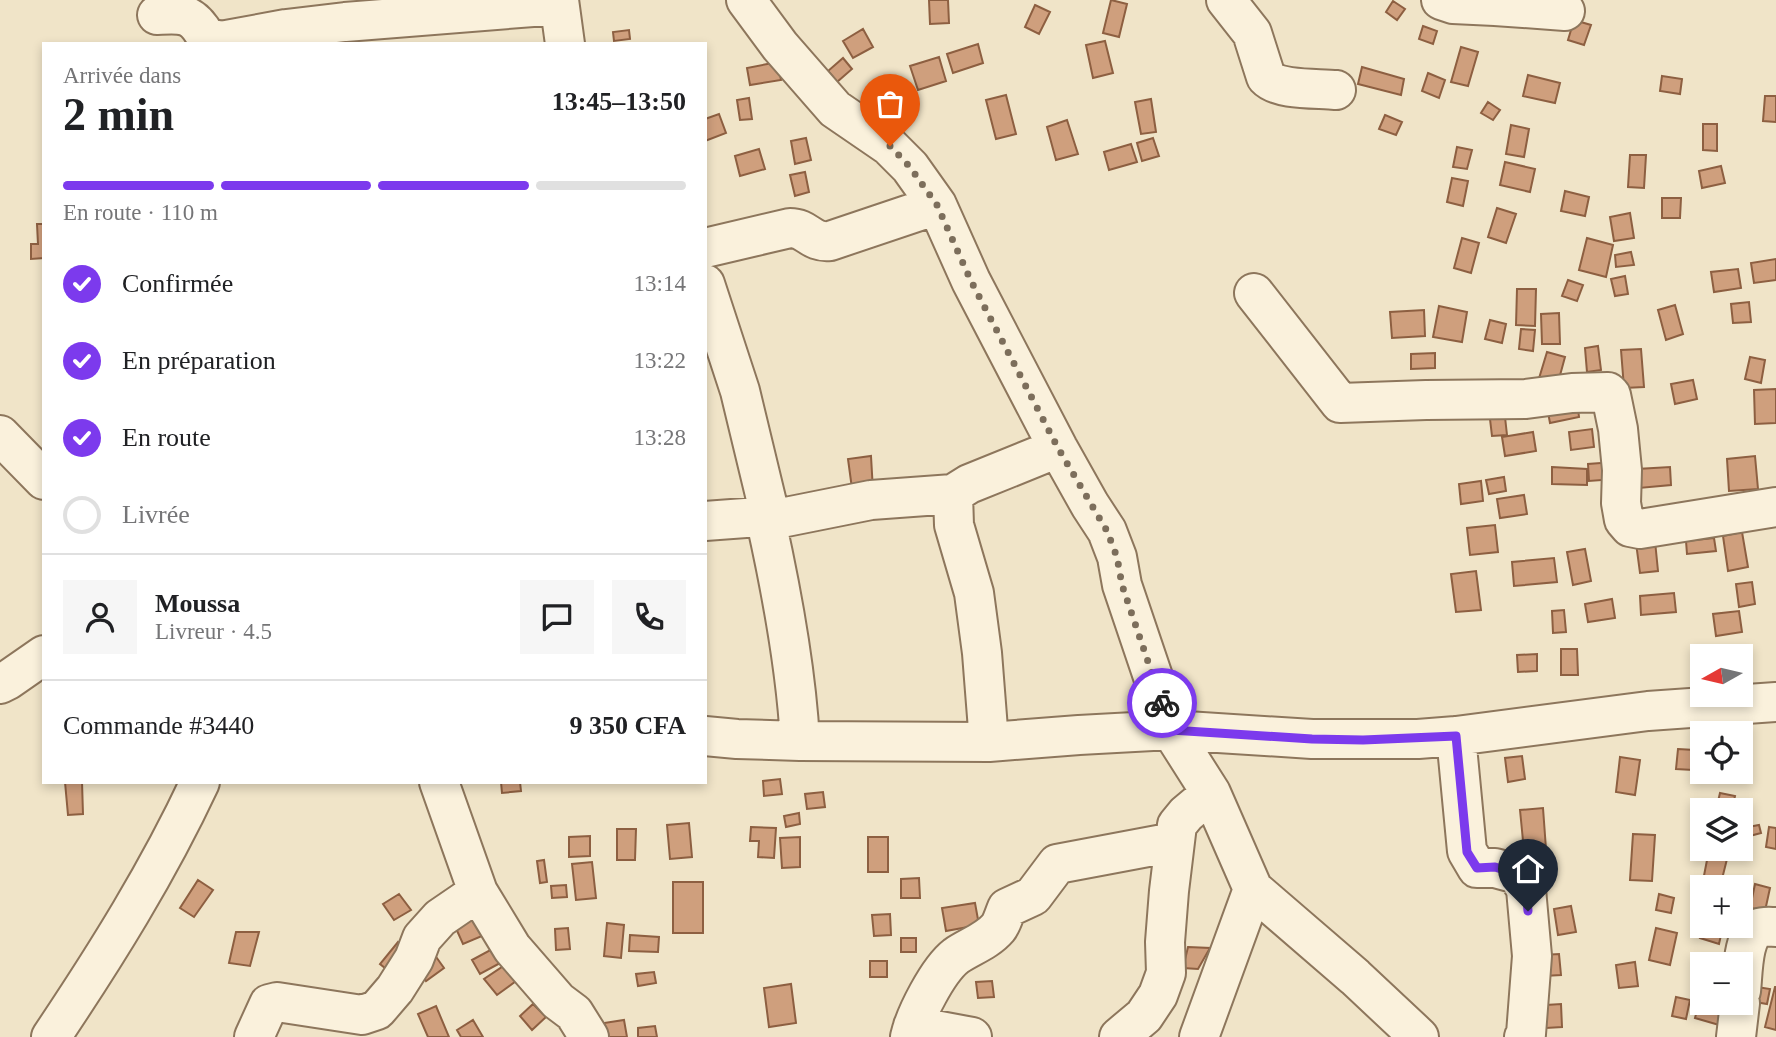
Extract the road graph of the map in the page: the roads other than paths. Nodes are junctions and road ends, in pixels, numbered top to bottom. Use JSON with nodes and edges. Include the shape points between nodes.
{"nodes":[{"id":1,"x":746,"y":0,"type":"edge"},
{"id":2,"x":1226,"y":0,"type":"edge"},
{"id":3,"x":1441,"y":0,"type":"edge"},
{"id":4,"x":559,"y":2,"type":"edge"},
{"id":5,"x":1565,"y":11,"type":"dead end"},
{"id":6,"x":158,"y":20,"type":"edge"},
{"id":7,"x":415,"y":31,"type":"edge"},
{"id":8,"x":565,"y":42,"type":"edge"},
{"id":9,"x":1336,"y":90,"type":"dead end"},
{"id":10,"x":937,"y":205,"type":"junction"},
{"id":11,"x":707,"y":248,"type":"edge"},
{"id":12,"x":707,"y":290,"type":"edge"},
{"id":13,"x":1254,"y":293,"type":"dead end"},
{"id":14,"x":0,"y":435,"type":"edge"},
{"id":15,"x":1058,"y":448,"type":"junction"},
{"id":16,"x":42,"y":478,"type":"edge"},
{"id":17,"x":953,"y":494,"type":"junction"},
{"id":18,"x":1776,"y":507,"type":"edge"},
{"id":19,"x":707,"y":521,"type":"edge"},
{"id":20,"x":766,"y":522,"type":"junction"},
{"id":21,"x":42,"y":656,"type":"edge"},
{"id":22,"x":0,"y":684,"type":"edge"},
{"id":23,"x":1776,"y":702,"type":"edge"},
{"id":24,"x":1171,"y":730,"type":"junction"},
{"id":25,"x":707,"y":736,"type":"edge"},
{"id":26,"x":1456,"y":736,"type":"junction"},
{"id":27,"x":800,"y":741,"type":"junction"},
{"id":28,"x":989,"y":742,"type":"junction"},
{"id":29,"x":199,"y":784,"type":"edge"},
{"id":30,"x":440,"y":784,"type":"edge"},
{"id":31,"x":1211,"y":793,"type":"junction"},
{"id":32,"x":1174,"y":842,"type":"junction"},
{"id":33,"x":1253,"y":888,"type":"junction"},
{"id":34,"x":478,"y":892,"type":"junction"},
{"id":35,"x":1776,"y":927,"type":"edge"},
{"id":36,"x":1745,"y":952,"type":"edge"},
{"id":37,"x":1739,"y":1015,"type":"edge"},
{"id":38,"x":911,"y":1031,"type":"edge"},
{"id":39,"x":51,"y":1037,"type":"edge"},
{"id":40,"x":254,"y":1037,"type":"edge"},
{"id":41,"x":589,"y":1037,"type":"edge"},
{"id":42,"x":972,"y":1037,"type":"edge"},
{"id":43,"x":1119,"y":1037,"type":"edge"},
{"id":44,"x":1199,"y":1037,"type":"edge"},
{"id":45,"x":1419,"y":1037,"type":"edge"},
{"id":46,"x":1524,"y":1037,"type":"edge"},
{"id":47,"x":1736,"y":1037,"type":"edge"}],
"edges":[{"from":1,"to":10,"type":"street","via":[[835,108],[890,146]]},
{"from":2,"to":9,"type":"street","via":[[1252,33],[1270,82]]},
{"from":3,"to":5,"type":"street"},
{"from":4,"to":7,"type":"street"},
{"from":4,"to":8,"type":"street"},
{"from":6,"to":7,"type":"street","via":[[181,14],[198,23],[206,37],[221,41],[345,22]]},
{"from":10,"to":11,"type":"street","via":[[830,240],[818,241],[790,228]]},
{"from":10,"to":15,"type":"street"},
{"from":12,"to":20,"type":"street","via":[[740,391],[767,503]]},
{"from":13,"to":18,"type":"street","via":[[1340,403],[1525,399],[1608,392],[1618,429],[1621,503],[1630,527]]},
{"from":14,"to":16,"type":"street"},
{"from":15,"to":17,"type":"street"},
{"from":15,"to":24,"type":"street","via":[[1114,548]]},
{"from":17,"to":20,"type":"street","via":[[871,500]]},
{"from":17,"to":28,"type":"street","via":[[954,525],[974,593]]},
{"from":19,"to":20,"type":"street","via":[[759,517]]},
{"from":20,"to":27,"type":"street","via":[[779,581]]},
{"from":21,"to":22,"type":"street"},
{"from":23,"to":26,"type":"street","via":[[1648,712]]},
{"from":24,"to":26,"type":"street","via":[[1324,740]]},
{"from":24,"to":28,"type":"street"},
{"from":24,"to":31,"type":"street"},
{"from":25,"to":27,"type":"street"},
{"from":26,"to":46,"type":"street","via":[[1467,852],[1477,868],[1495,867],[1517,874],[1526,889],[1532,956]]},
{"from":27,"to":28,"type":"street"},
{"from":29,"to":39,"type":"street","via":[[135,905]]},
{"from":30,"to":34,"type":"street"},
{"from":31,"to":32,"type":"street","via":[[1177,825]]},
{"from":31,"to":33,"type":"street"},
{"from":32,"to":38,"type":"street","via":[[1057,864],[1033,896],[1007,908],[999,928],[941,971]]},
{"from":32,"to":43,"type":"street","via":[[1166,973],[1144,1016]]},
{"from":33,"to":44,"type":"street"},
{"from":33,"to":45,"type":"street"},
{"from":34,"to":40,"type":"street","via":[[440,918],[422,938],[414,959],[377,1010],[362,1015],[277,1002],[269,1004]]},
{"from":34,"to":41,"type":"street","via":[[512,948],[574,1013]]},
{"from":35,"to":36,"type":"street","via":[[1758,928]]},
{"from":37,"to":47,"type":"street"},
{"from":38,"to":42,"type":"street"}]}
